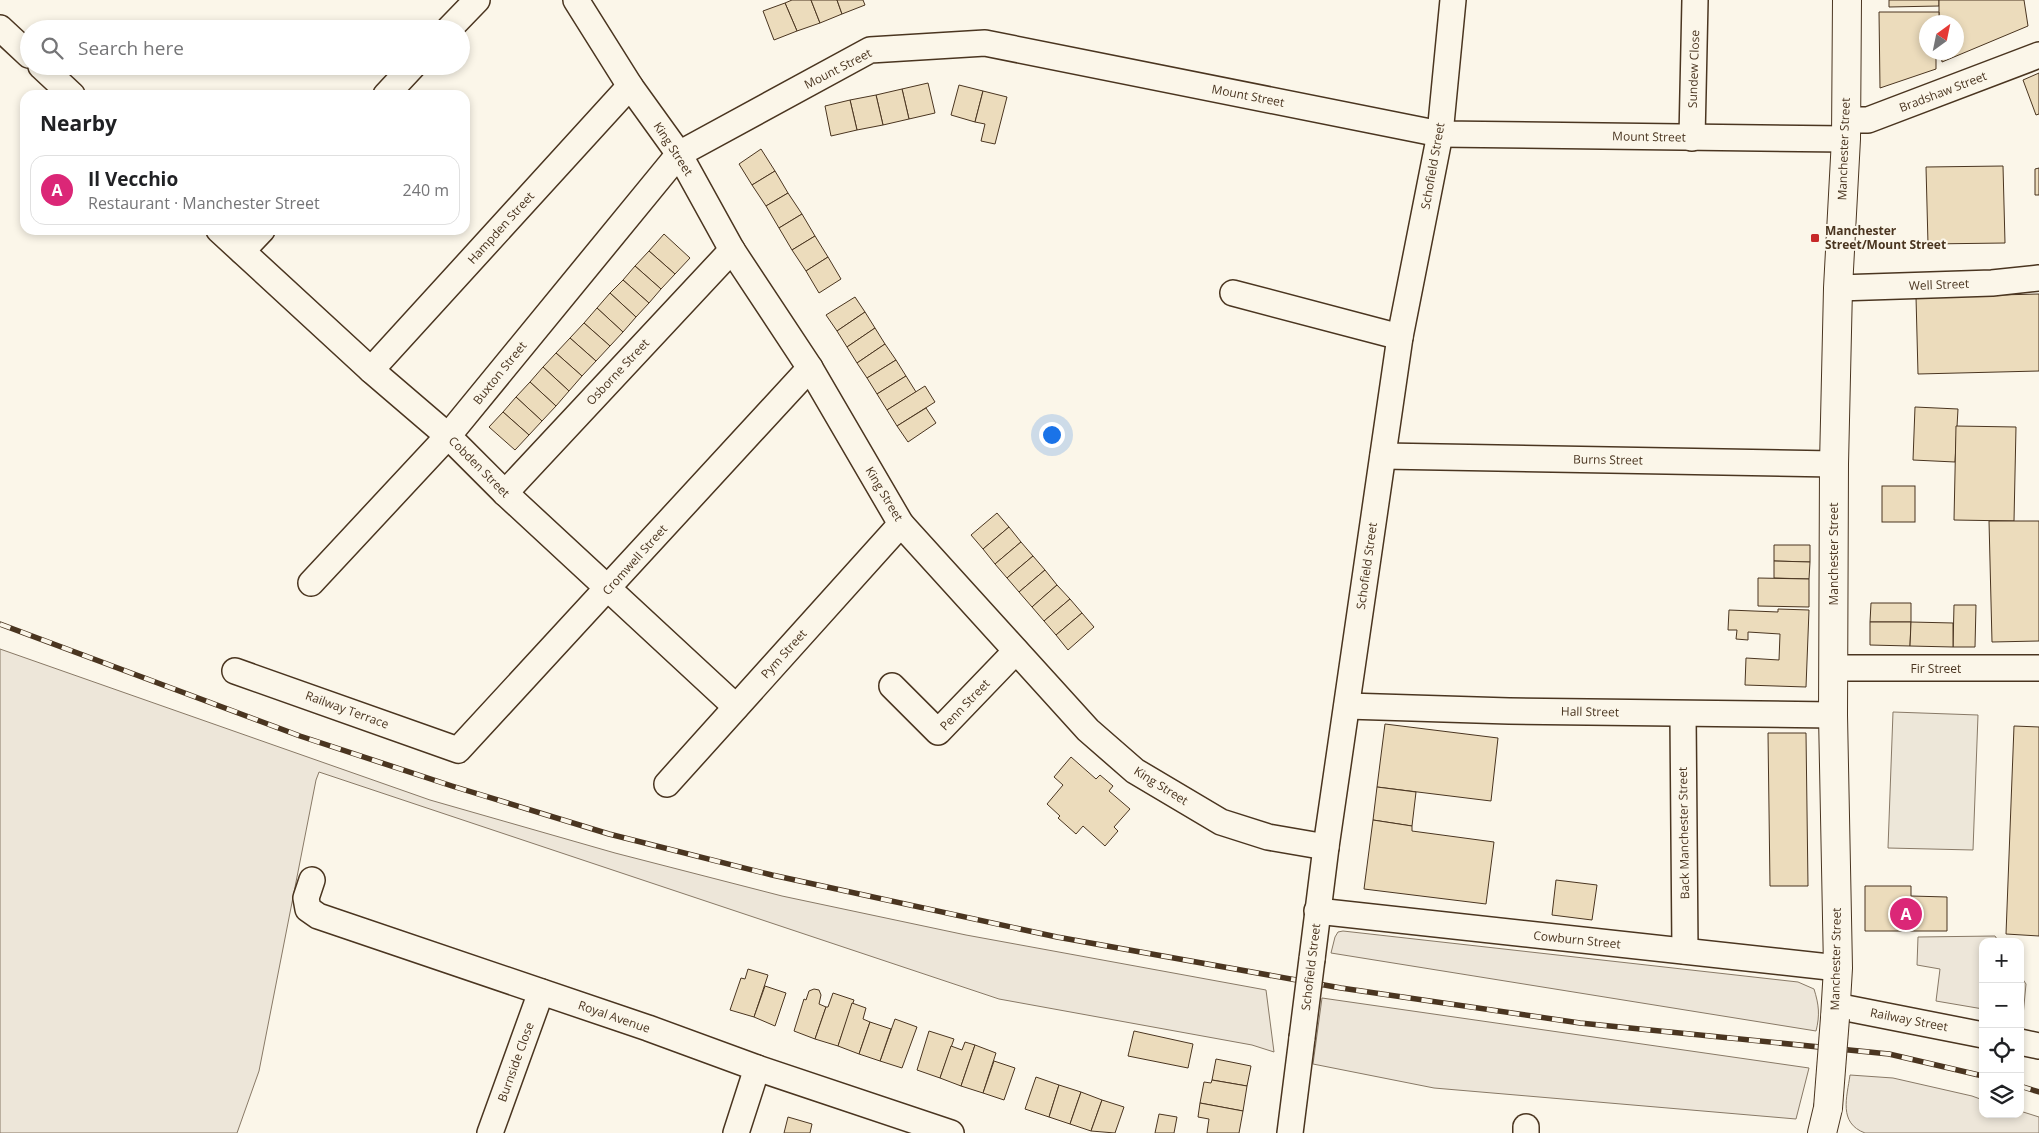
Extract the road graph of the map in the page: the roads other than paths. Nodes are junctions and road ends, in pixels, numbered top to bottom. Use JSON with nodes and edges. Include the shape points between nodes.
{"nodes":[{"id":1,"x":477,"y":0,"type":"edge"},
{"id":2,"x":576,"y":0,"type":"edge"},
{"id":3,"x":1453,"y":0,"type":"edge"},
{"id":4,"x":1696,"y":0,"type":"edge"},
{"id":5,"x":1847,"y":0,"type":"edge"},
{"id":6,"x":458,"y":20,"type":"edge"},
{"id":7,"x":0,"y":28,"type":"edge"},
{"id":8,"x":20,"y":47,"type":"edge"},
{"id":9,"x":2039,"y":56,"type":"edge"},
{"id":10,"x":51,"y":75,"type":"edge"},
{"id":11,"x":405,"y":75,"type":"edge"},
{"id":12,"x":630,"y":86,"type":"junction"},
{"id":13,"x":67,"y":90,"type":"edge"},
{"id":14,"x":391,"y":90,"type":"edge"},
{"id":15,"x":1846,"y":130,"type":"junction"},
{"id":16,"x":1440,"y":134,"type":"junction"},
{"id":17,"x":1692,"y":138,"type":"junction"},
{"id":18,"x":679,"y":154,"type":"junction"},
{"id":19,"x":224,"y":235,"type":"edge"},
{"id":20,"x":257,"y":235,"type":"edge"},
{"id":21,"x":732,"y":250,"type":"junction"},
{"id":22,"x":242,"y":252,"type":"junction"},
{"id":23,"x":2039,"y":278,"type":"edge"},
{"id":24,"x":1838,"y":288,"type":"junction"},
{"id":25,"x":1233,"y":293,"type":"dead end"},
{"id":26,"x":1400,"y":337,"type":"junction"},
{"id":27,"x":810,"y":368,"type":"junction"},
{"id":28,"x":371,"y":370,"type":"junction"},
{"id":29,"x":448,"y":436,"type":"junction"},
{"id":30,"x":1383,"y":456,"type":"junction"},
{"id":31,"x":1834,"y":464,"type":"junction"},
{"id":32,"x":505,"y":494,"type":"junction"},
{"id":33,"x":901,"y":524,"type":"junction"},
{"id":34,"x":311,"y":583,"type":"dead end"},
{"id":35,"x":608,"y":589,"type":"junction"},
{"id":36,"x":1016,"y":651,"type":"junction"},
{"id":37,"x":1834,"y":668,"type":"junction"},
{"id":38,"x":2039,"y":668,"type":"edge"},
{"id":39,"x":235,"y":671,"type":"dead end"},
{"id":40,"x":892,"y":686,"type":"dead end"},
{"id":41,"x":1347,"y":706,"type":"junction"},
{"id":42,"x":736,"y":707,"type":"junction"},
{"id":43,"x":1683,"y":714,"type":"junction"},
{"id":44,"x":1834,"y":715,"type":"junction"},
{"id":45,"x":458,"y":750,"type":"joint"},
{"id":46,"x":666,"y":784,"type":"dead end"},
{"id":47,"x":1326,"y":847,"type":"junction"},
{"id":48,"x":312,"y":880,"type":"dead end"},
{"id":49,"x":1317,"y":911,"type":"junction"},
{"id":50,"x":1685,"y":952,"type":"junction"},
{"id":51,"x":1838,"y":968,"type":"junction"},
{"id":52,"x":541,"y":992,"type":"junction"},
{"id":53,"x":1836,"y":1012,"type":"junction"},
{"id":54,"x":1979,"y":1034,"type":"edge"},
{"id":55,"x":2024,"y":1043,"type":"edge"},
{"id":56,"x":2039,"y":1046,"type":"edge"},
{"id":57,"x":757,"y":1068,"type":"junction"},
{"id":58,"x":1825,"y":1120,"type":"edge"},
{"id":59,"x":490,"y":1133,"type":"edge"},
{"id":60,"x":736,"y":1133,"type":"edge"},
{"id":61,"x":951,"y":1133,"type":"edge"},
{"id":62,"x":1290,"y":1133,"type":"edge"}],
"edges":[{"from":1,"to":6,"type":"street"},
{"from":2,"to":12,"type":"street","name":"King Street"},
{"from":3,"to":16,"type":"street","name":"Schofield Street"},
{"from":4,"to":17,"type":"street","name":"Sundew Close"},
{"from":5,"to":15,"type":"main road","name":"Manchester Street"},
{"from":7,"to":8,"type":"street"},
{"from":9,"to":15,"type":"street","name":"Bradshaw Street"},
{"from":10,"to":13,"type":"street"},
{"from":11,"to":14,"type":"street"},
{"from":12,"to":18,"type":"street","name":"King Street"},
{"from":12,"to":28,"type":"street","name":"Hampden Street"},
{"from":15,"to":17,"type":"street","name":"Mount Street"},
{"from":15,"to":24,"type":"main road","name":"Manchester Street"},
{"from":16,"to":17,"type":"street","name":"Mount Street"},
{"from":16,"to":18,"type":"street","name":"Mount Street","via":[[985,43],[870,50]]},
{"from":16,"to":26,"type":"street","name":"Schofield Street"},
{"from":18,"to":21,"type":"street","name":"King Street"},
{"from":18,"to":29,"type":"street","name":"Buxton Street"},
{"from":19,"to":22,"type":"street","name":"Cobden Street"},
{"from":20,"to":22,"type":"street"},
{"from":21,"to":27,"type":"street","name":"King Street"},
{"from":21,"to":32,"type":"street","name":"Osborne Street"},
{"from":22,"to":28,"type":"street","name":"Cobden Street"},
{"from":23,"to":24,"type":"street","name":"Well Street","via":[[1992,283]]},
{"from":24,"to":31,"type":"main road","name":"Manchester Street"},
{"from":25,"to":26,"type":"street"},
{"from":26,"to":30,"type":"street","name":"Schofield Street"},
{"from":27,"to":33,"type":"street","name":"King Street"},
{"from":27,"to":35,"type":"street","name":"Cromwell Street"},
{"from":28,"to":29,"type":"street","name":"Cobden Street"},
{"from":29,"to":32,"type":"street","name":"Cobden Street"},
{"from":29,"to":34,"type":"street","name":"Buxton Street"},
{"from":30,"to":31,"type":"street","name":"Burns Street"},
{"from":30,"to":41,"type":"street","name":"Schofield Street"},
{"from":31,"to":37,"type":"main road","name":"Manchester Street"},
{"from":32,"to":35,"type":"street","name":"Cobden Street"},
{"from":33,"to":36,"type":"street","name":"King Street"},
{"from":33,"to":42,"type":"street","name":"Pym Street"},
{"from":35,"to":42,"type":"street","name":"Cobden Street"},
{"from":35,"to":45,"type":"street","name":"Cromwell Street"},
{"from":36,"to":40,"type":"street","name":"Penn Street","via":[[938,732]]},
{"from":36,"to":47,"type":"street","name":"King Street","via":[[1088,730],[1135,771],[1222,822],[1268,837]]},
{"from":37,"to":38,"type":"street","name":"Fir Street"},
{"from":37,"to":44,"type":"main road","name":"Manchester Street"},
{"from":39,"to":45,"type":"street","name":"Railway Terrace"},
{"from":41,"to":43,"type":"street","name":"Hall Street"},
{"from":41,"to":47,"type":"street","name":"Schofield Street"},
{"from":42,"to":46,"type":"street","name":"Pym Street"},
{"from":43,"to":44,"type":"street","name":"Hall Street"},
{"from":43,"to":50,"type":"street","name":"Back Manchester Street"},
{"from":44,"to":51,"type":"main road","name":"Manchester Street"},
{"from":47,"to":49,"type":"street","name":"Schofield Street"},
{"from":48,"to":52,"type":"street","name":"Royal Avenue","via":[[306,898],[308,909],[318,916]]},
{"from":49,"to":50,"type":"street","name":"Cowburn Street"},
{"from":49,"to":62,"type":"street","name":"Schofield Street","bridge":true},
{"from":50,"to":51,"type":"street","name":"Cowburn Street"},
{"from":51,"to":53,"type":"main road","name":"Manchester Street"},
{"from":52,"to":57,"type":"street","name":"Royal Avenue"},
{"from":52,"to":59,"type":"street","name":"Burnside Close"},
{"from":53,"to":54,"type":"street","name":"Railway Street"},
{"from":53,"to":58,"type":"main road","name":"Manchester Street","bridge":true},
{"from":55,"to":56,"type":"street"},
{"from":57,"to":60,"type":"street"},
{"from":57,"to":61,"type":"street","name":"Royal Avenue"}]}
